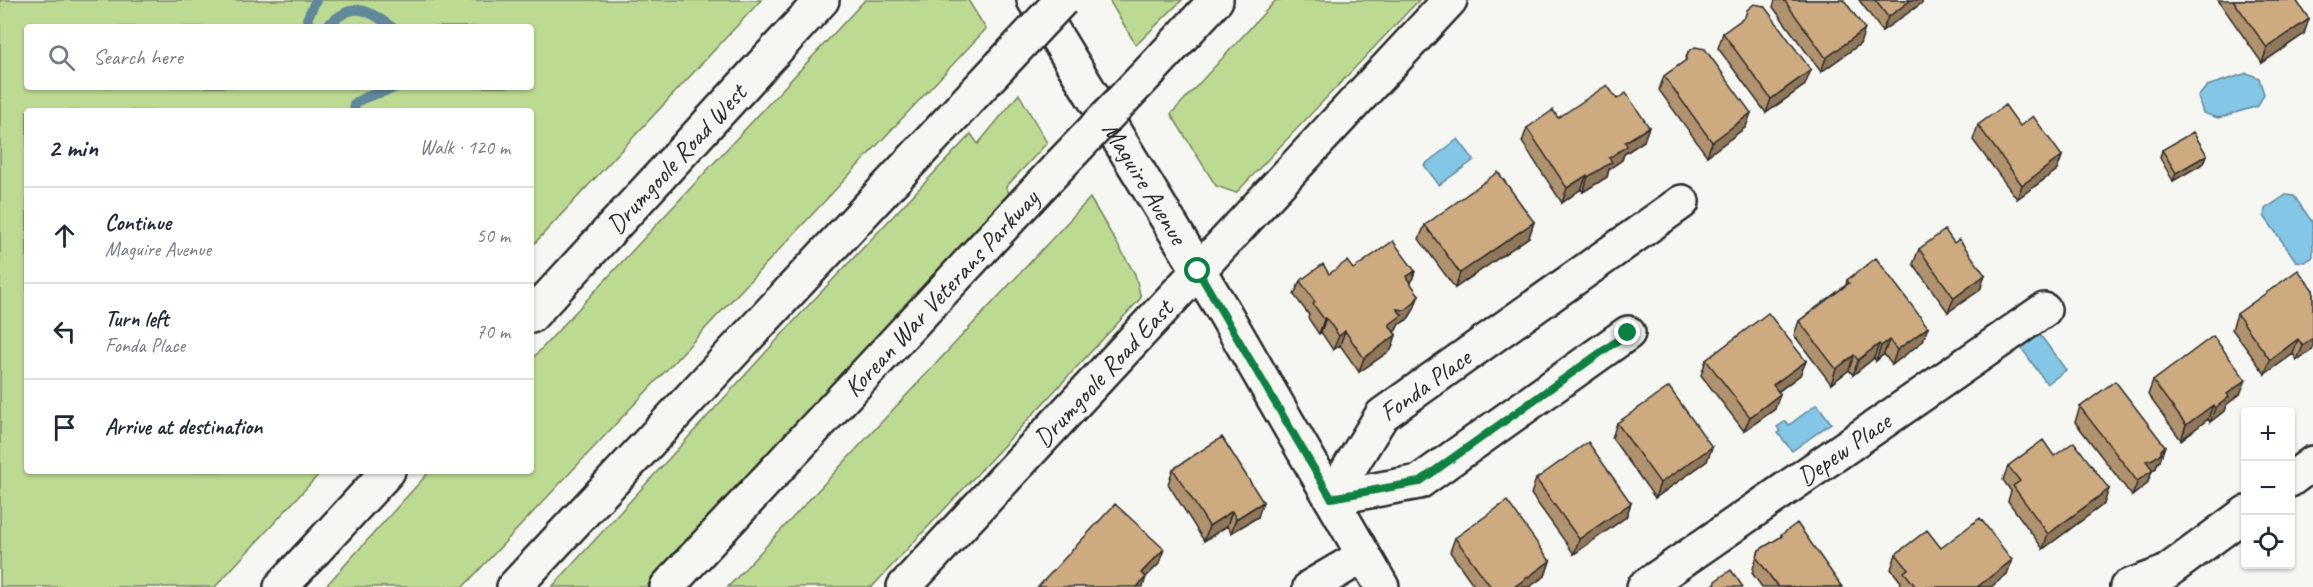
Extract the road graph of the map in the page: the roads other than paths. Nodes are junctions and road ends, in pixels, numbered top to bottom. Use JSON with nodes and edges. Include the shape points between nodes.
{"nodes":[{"id":1,"x":822,"y":0,"type":"edge"},
{"id":2,"x":1034,"y":0,"type":"edge"},
{"id":3,"x":1062,"y":0,"type":"edge"},
{"id":4,"x":1216,"y":0,"type":"edge"},
{"id":5,"x":1450,"y":0,"type":"edge"},
{"id":6,"x":1682,"y":202,"type":"dead end"},
{"id":7,"x":1198,"y":271,"type":"junction"},
{"id":8,"x":2044,"y":310,"type":"dead end"},
{"id":9,"x":534,"y":313,"type":"edge"},
{"id":10,"x":1628,"y":333,"type":"dead end"},
{"id":11,"x":2313,"y":463,"type":"edge"},
{"id":12,"x":385,"y":474,"type":"edge"},
{"id":13,"x":2295,"y":476,"type":"edge"},
{"id":14,"x":1331,"y":498,"type":"junction"},
{"id":15,"x":2243,"y":515,"type":"edge"},
{"id":16,"x":1363,"y":556,"type":"junction"},
{"id":17,"x":281,"y":587,"type":"edge"},
{"id":18,"x":514,"y":587,"type":"edge"},
{"id":19,"x":667,"y":587,"type":"edge"},
{"id":20,"x":904,"y":587,"type":"edge"},
{"id":21,"x":1310,"y":587,"type":"edge"},
{"id":22,"x":1382,"y":587,"type":"edge"},
{"id":23,"x":1644,"y":587,"type":"edge"},
{"id":24,"x":2127,"y":587,"type":"edge"}],
"edges":[{"from":1,"to":9,"type":"main road","name":"Drumgoole Road West"},
{"from":2,"to":7,"type":"main road","name":"Maguire Avenue"},
{"from":3,"to":18,"type":"main road","bridge":true},
{"from":4,"to":19,"type":"main road","name":"Korean War Veterans Parkway","bridge":true},
{"from":5,"to":7,"type":"main road","name":"Drumgoole Road East"},
{"from":6,"to":14,"type":"main road","name":"Fonda Place","via":[[1382,415]]},
{"from":7,"to":14,"type":"main road","name":"Maguire Avenue"},
{"from":7,"to":20,"type":"main road","name":"Drumgoole Road East"},
{"from":8,"to":23,"type":"main road","name":"Depew Place"},
{"from":10,"to":14,"type":"main road","via":[[1419,482]]},
{"from":11,"to":13,"type":"main road"},
{"from":12,"to":17,"type":"main road"},
{"from":14,"to":16,"type":"main road","name":"Maguire Avenue"},
{"from":15,"to":24,"type":"main road","via":[[2165,573]]},
{"from":16,"to":21,"type":"main road"},
{"from":16,"to":22,"type":"main road","name":"Maguire Avenue"}]}
